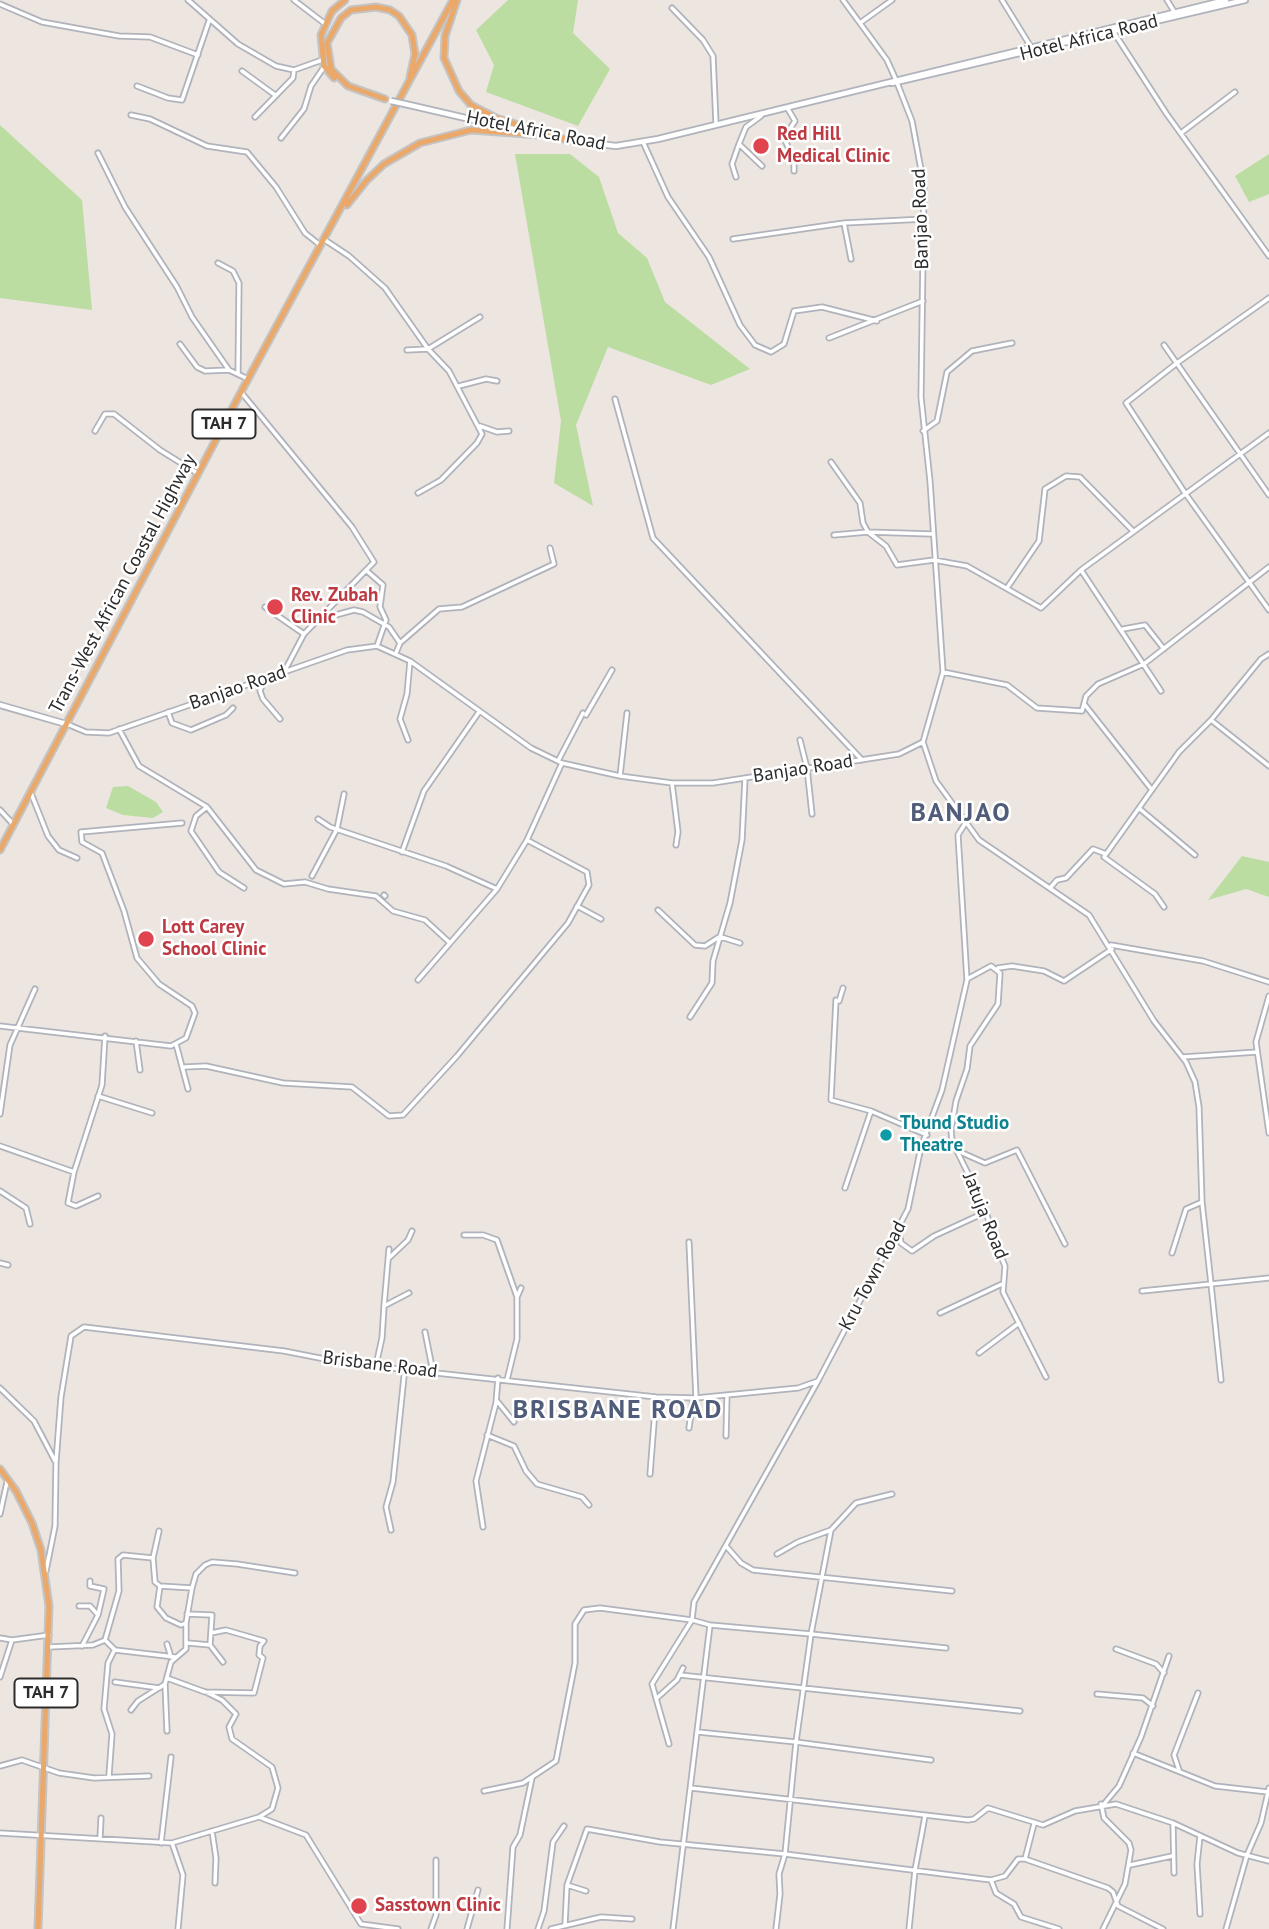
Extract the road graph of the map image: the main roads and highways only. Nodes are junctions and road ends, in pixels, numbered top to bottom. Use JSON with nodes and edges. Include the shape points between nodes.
{"nodes":[{"id":1,"x":345,"y":0,"type":"edge"},
{"id":2,"x":455,"y":0,"type":"edge"},
{"id":3,"x":405,"y":92,"type":"junction"},
{"id":4,"x":541,"y":135,"type":"road end"},
{"id":5,"x":567,"y":140,"type":"road end"},
{"id":6,"x":325,"y":240,"type":"junction"},
{"id":7,"x":0,"y":850,"type":"edge"},
{"id":8,"x":0,"y":1469,"type":"edge"},
{"id":9,"x":38,"y":1929,"type":"edge"}],
"edges":[{"from":1,"to":3,"type":"highway","via":[[324,23],[323,63],[347,90],[388,100],[348,86],[331,69],[327,43],[332,29],[351,10],[390,10],[407,24],[415,54]]},
{"from":2,"to":3,"type":"highway","name":"Trans-West African Coastal Highway","number":"TAH 7"},
{"from":2,"to":5,"type":"highway","via":[[444,58],[459,92],[471,105],[496,118]]},
{"from":3,"to":6,"type":"highway","name":"Trans-West African Coastal Highway","number":"TAH 7"},
{"from":4,"to":6,"type":"highway","via":[[471,131],[420,143],[367,180]]},
{"from":6,"to":7,"type":"highway","name":"Trans-West African Coastal Highway","number":"TAH 7"},
{"from":8,"to":9,"type":"highway","number":"TAH 7","via":[[32,1523],[46,1573],[49,1647]]}]}
